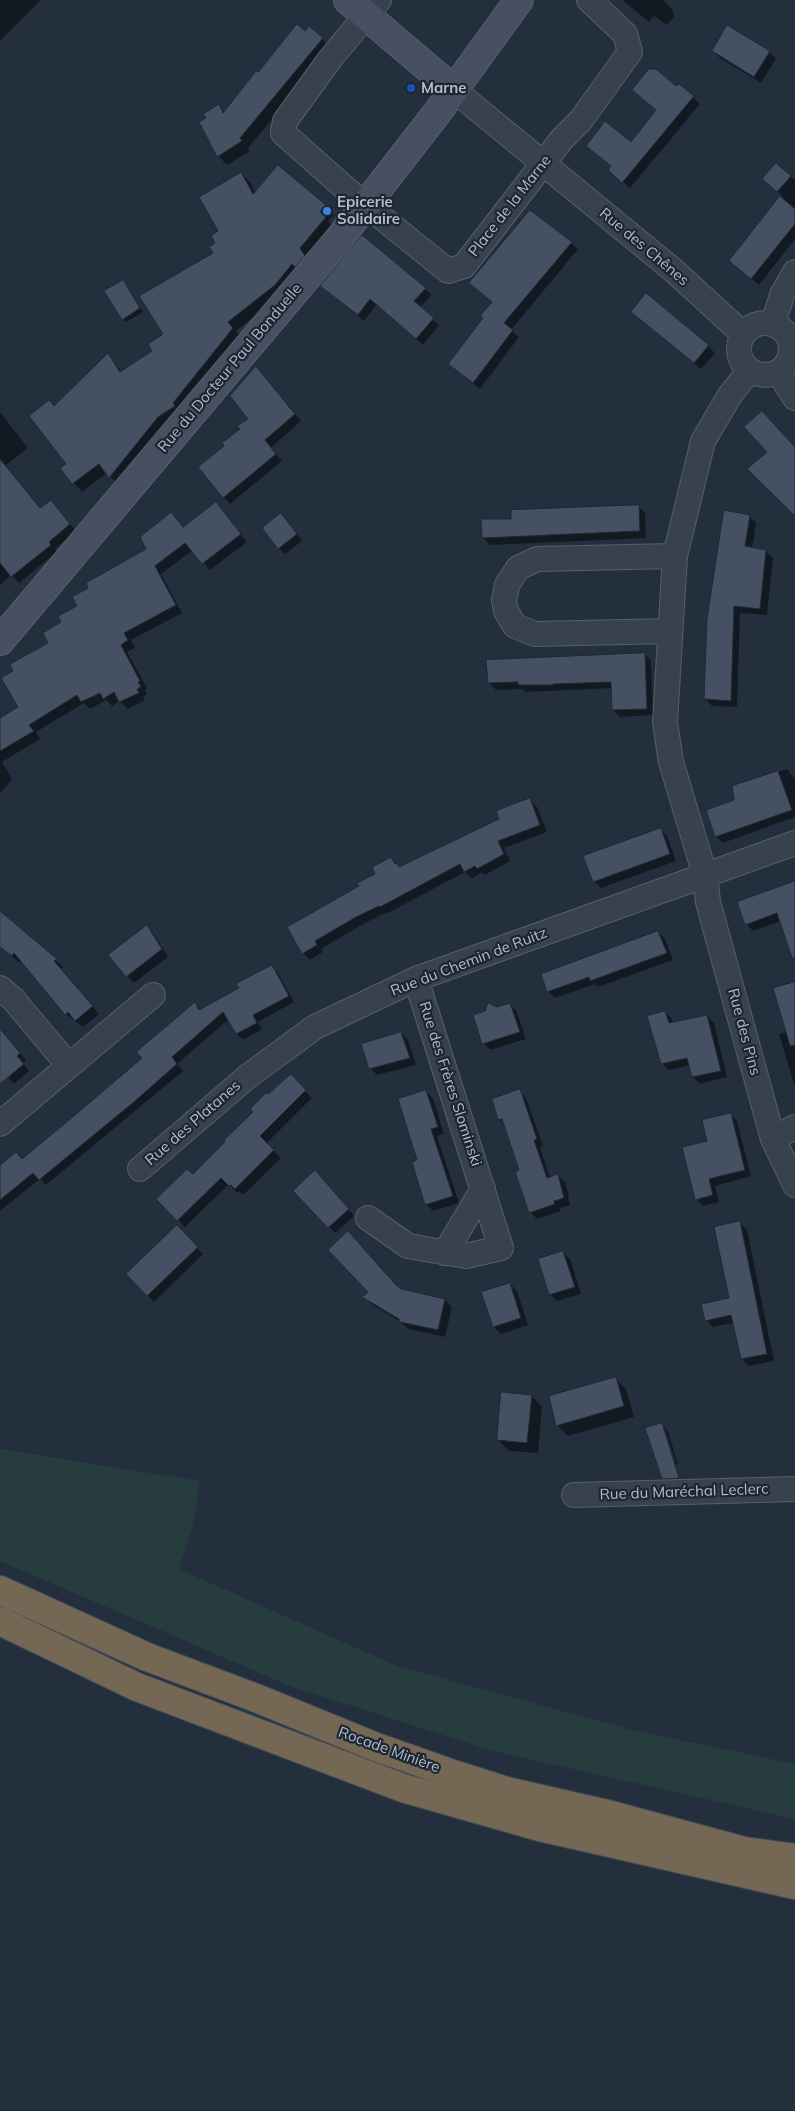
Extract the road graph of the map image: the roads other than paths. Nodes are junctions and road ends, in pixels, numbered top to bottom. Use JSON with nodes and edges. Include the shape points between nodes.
{"nodes":[{"id":1,"x":519,"y":0,"type":"edge"},
{"id":2,"x":590,"y":0,"type":"edge"},
{"id":3,"x":364,"y":5,"type":"edge"},
{"id":4,"x":454,"y":90,"type":"junction"},
{"id":5,"x":542,"y":163,"type":"junction"},
{"id":6,"x":366,"y":205,"type":"junction"},
{"id":7,"x":795,"y":272,"type":"edge"},
{"id":8,"x":786,"y":332,"type":"edge"},
{"id":9,"x":743,"y":334,"type":"junction"},
{"id":10,"x":750,"y":370,"type":"junction"},
{"id":11,"x":778,"y":372,"type":"junction"},
{"id":12,"x":795,"y":398,"type":"edge"},
{"id":13,"x":675,"y":556,"type":"junction"},
{"id":14,"x":670,"y":631,"type":"junction"},
{"id":15,"x":0,"y":641,"type":"edge"},
{"id":16,"x":795,"y":843,"type":"edge"},
{"id":17,"x":705,"y":875,"type":"junction"},
{"id":18,"x":416,"y":979,"type":"junction"},
{"id":19,"x":0,"y":988,"type":"edge"},
{"id":20,"x":152,"y":995,"type":"dead end"},
{"id":21,"x":69,"y":1066,"type":"junction"},
{"id":22,"x":247,"y":1077,"type":"joint"},
{"id":23,"x":0,"y":1124,"type":"edge"},
{"id":24,"x":795,"y":1127,"type":"edge"},
{"id":25,"x":773,"y":1139,"type":"junction"},
{"id":26,"x":140,"y":1169,"type":"dead end"},
{"id":27,"x":795,"y":1185,"type":"edge"},
{"id":28,"x":483,"y":1189,"type":"junction"},
{"id":29,"x":368,"y":1218,"type":"dead end"},
{"id":30,"x":445,"y":1253,"type":"junction"},
{"id":31,"x":795,"y":1489,"type":"edge"},
{"id":32,"x":574,"y":1495,"type":"dead end"},
{"id":33,"x":0,"y":1590,"type":"edge"},
{"id":34,"x":0,"y":1621,"type":"edge"},
{"id":35,"x":795,"y":1858,"type":"edge"},
{"id":36,"x":795,"y":1885,"type":"edge"}],
"edges":[{"from":1,"to":4,"type":"street","name":"Rue du Docteur Paul Bonduelle"},
{"from":2,"to":5,"type":"street","name":"Place de la Marne","via":[[625,34],[630,52],[581,120]]},
{"from":3,"to":4,"type":"street"},
{"from":3,"to":6,"type":"street","name":"Place de la Marne","via":[[330,60],[285,121],[283,133]]},
{"from":4,"to":5,"type":"street","name":"Rue des Chênes"},
{"from":4,"to":6,"type":"street","name":"Rue du Docteur Paul Bonduelle"},
{"from":5,"to":6,"type":"street","name":"Place de la Marne","via":[[464,266],[448,271]]},
{"from":5,"to":9,"type":"street","name":"Rue des Chênes","via":[[673,270]]},
{"from":6,"to":15,"type":"street","name":"Rue du Docteur Paul Bonduelle"},
{"from":7,"to":8,"type":"street","via":[[782,296]]},
{"from":8,"to":9,"type":"street","via":[[757,324]]},
{"from":8,"to":11,"type":"street","via":[[792,347],[786,365]]},
{"from":9,"to":10,"type":"street","via":[[739,353]]},
{"from":10,"to":11,"type":"street","via":[[764,375]]},
{"from":10,"to":13,"type":"street","name":"Rue des Pins","via":[[730,395],[703,441]]},
{"from":11,"to":12,"type":"street"},
{"from":13,"to":14,"type":"street","name":"Rue des Pins"},
{"from":13,"to":14,"type":"street","via":[[537,559],[518,568],[507,585],[504,601],[515,626],[535,634]]},
{"from":14,"to":17,"type":"street","name":"Rue des Pins","via":[[665,722],[671,762]]},
{"from":16,"to":17,"type":"street","name":"Rue du Chemin de Ruitz"},
{"from":17,"to":18,"type":"street","name":"Rue du Chemin de Ruitz"},
{"from":17,"to":25,"type":"street","name":"Rue des Pins","via":[[708,902]]},
{"from":18,"to":22,"type":"street","name":"Rue du Chemin de Ruitz","via":[[315,1028]]},
{"from":18,"to":28,"type":"street","name":"Rue des Frères Slominski"},
{"from":19,"to":21,"type":"street"},
{"from":20,"to":21,"type":"street"},
{"from":21,"to":23,"type":"street"},
{"from":22,"to":26,"type":"street","name":"Rue des Platanes"},
{"from":24,"to":25,"type":"street"},
{"from":25,"to":27,"type":"street","name":"Rue des Pins"},
{"from":28,"to":30,"type":"street"},
{"from":28,"to":30,"type":"street","name":"Rue des Frères Slominski","via":[[501,1248],[466,1256]]},
{"from":29,"to":30,"type":"street","name":"Rue des Frères Slominski","via":[[408,1246]]},
{"from":31,"to":32,"type":"street","name":"Rue du Maréchal Leclerc"},
{"from":33,"to":35,"type":"highway","name":"Rocade Minière","via":[[147,1657],[376,1748],[450,1773],[510,1792],[744,1851]]},
{"from":34,"to":36,"type":"highway","name":"Rocade Minière","via":[[137,1687],[403,1788],[540,1827]]}]}
